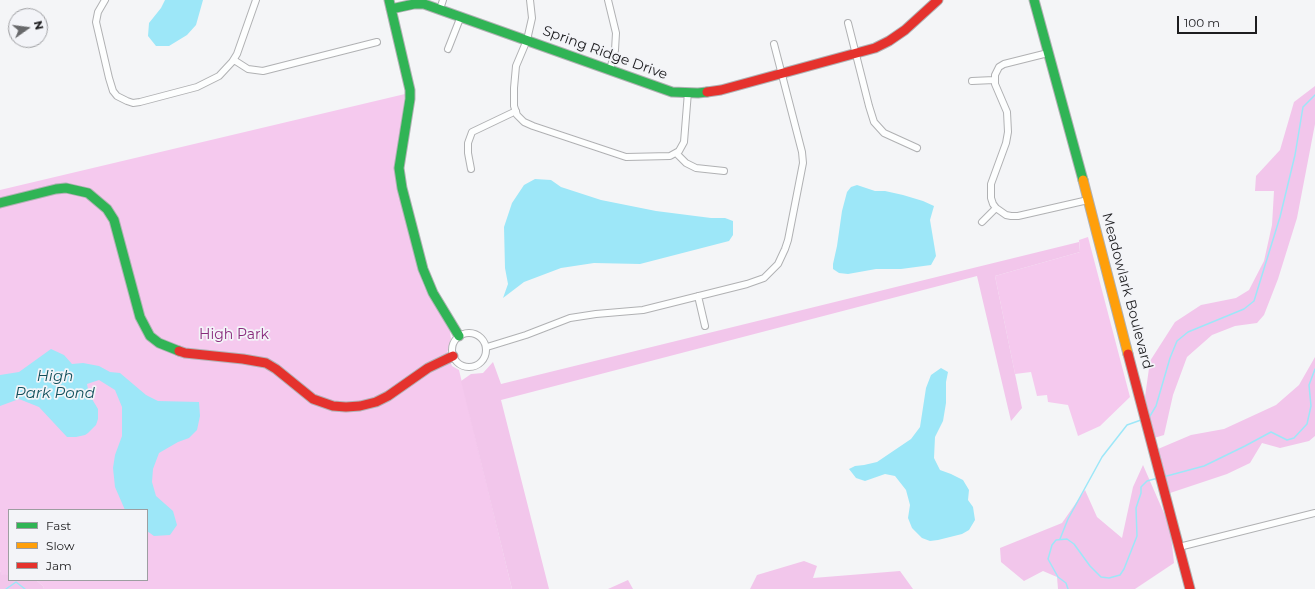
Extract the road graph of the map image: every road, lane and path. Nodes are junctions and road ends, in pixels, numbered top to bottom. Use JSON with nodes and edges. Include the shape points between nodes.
{"nodes":[{"id":1,"x":105,"y":0,"type":"edge"},
{"id":2,"x":256,"y":0,"type":"edge"},
{"id":3,"x":389,"y":0,"type":"edge"},
{"id":4,"x":530,"y":0,"type":"edge"},
{"id":5,"x":608,"y":0,"type":"edge"},
{"id":6,"x":938,"y":0,"type":"edge"},
{"id":7,"x":1034,"y":0,"type":"edge"},
{"id":8,"x":442,"y":4,"type":"edge"},
{"id":9,"x":391,"y":10,"type":"junction"},
{"id":10,"x":461,"y":16,"type":"junction"},
{"id":11,"x":848,"y":24,"type":"dead end"},
{"id":12,"x":527,"y":40,"type":"junction"},
{"id":13,"x":377,"y":42,"type":"dead end"},
{"id":14,"x":774,"y":44,"type":"dead end"},
{"id":15,"x":448,"y":49,"type":"dead end"},
{"id":16,"x":1048,"y":52,"type":"junction"},
{"id":17,"x":855,"y":54,"type":"junction"},
{"id":18,"x":234,"y":60,"type":"junction"},
{"id":19,"x":610,"y":70,"type":"junction"},
{"id":20,"x":782,"y":74,"type":"junction"},
{"id":21,"x":994,"y":80,"type":"junction"},
{"id":22,"x":972,"y":81,"type":"dead end"},
{"id":23,"x":688,"y":92,"type":"junction"},
{"id":24,"x":516,"y":111,"type":"junction"},
{"id":25,"x":917,"y":148,"type":"dead end"},
{"id":26,"x":676,"y":153,"type":"junction"},
{"id":27,"x":471,"y":169,"type":"dead end"},
{"id":28,"x":724,"y":172,"type":"dead end"},
{"id":29,"x":1088,"y":200,"type":"junction"},
{"id":30,"x":0,"y":203,"type":"edge"},
{"id":31,"x":996,"y":208,"type":"junction"},
{"id":32,"x":982,"y":222,"type":"dead end"},
{"id":33,"x":698,"y":296,"type":"junction"},
{"id":34,"x":705,"y":326,"type":"dead end"},
{"id":35,"x":460,"y":336,"type":"junction"},
{"id":36,"x":487,"y":346,"type":"junction"},
{"id":37,"x":453,"y":356,"type":"junction"},
{"id":38,"x":1315,"y":513,"type":"edge"},
{"id":39,"x":1179,"y":547,"type":"junction"},
{"id":40,"x":1190,"y":589,"type":"edge"}],
"edges":[{"from":1,"to":18,"type":"street","via":[[97,16],[97,32],[110,85],[121,99],[133,103],[140,102],[197,87],[219,76]]},
{"from":2,"to":18,"type":"street"},
{"from":3,"to":9,"type":"street"},
{"from":4,"to":12,"type":"street","via":[[532,18]]},
{"from":5,"to":19,"type":"street","via":[[616,33]]},
{"from":6,"to":17,"type":"street","name":"Spring Ridge Drive","via":[[895,38]]},
{"from":7,"to":16,"type":"street","name":"Meadowlark Boulevard"},
{"from":8,"to":9,"type":"street","name":"Spring Ridge Drive","via":[[414,4]]},
{"from":8,"to":10,"type":"street","name":"Spring Ridge Drive"},
{"from":9,"to":35,"type":"street","via":[[410,90],[399,168],[402,188],[423,269],[433,293]]},
{"from":10,"to":12,"type":"street","name":"Spring Ridge Drive"},
{"from":10,"to":15,"type":"street"},
{"from":11,"to":17,"type":"street"},
{"from":12,"to":19,"type":"street","name":"Spring Ridge Drive"},
{"from":12,"to":24,"type":"street","via":[[514,74]]},
{"from":13,"to":18,"type":"street","via":[[263,71],[248,69]]},
{"from":14,"to":20,"type":"street"},
{"from":16,"to":21,"type":"street","via":[[1004,64],[996,72]]},
{"from":16,"to":29,"type":"street","name":"Meadowlark Boulevard"},
{"from":17,"to":20,"type":"street","name":"Spring Ridge Drive"},
{"from":17,"to":25,"type":"street","via":[[874,122],[884,133]]},
{"from":19,"to":23,"type":"street","name":"Spring Ridge Drive","via":[[672,92]]},
{"from":20,"to":23,"type":"street","name":"Spring Ridge Drive","via":[[721,90]]},
{"from":20,"to":33,"type":"street","via":[[803,165],[787,243],[778,264],[764,278]]},
{"from":21,"to":22,"type":"street"},
{"from":21,"to":31,"type":"street","via":[[1004,103],[1008,125],[1006,143],[990,189],[992,202]]},
{"from":23,"to":26,"type":"street","via":[[685,139]]},
{"from":24,"to":26,"type":"street","via":[[521,119],[533,126],[626,158],[663,157]]},
{"from":24,"to":27,"type":"street","via":[[472,132],[468,143]]},
{"from":26,"to":28,"type":"street","via":[[696,168]]},
{"from":29,"to":31,"type":"street","via":[[1018,216],[1006,215]]},
{"from":29,"to":39,"type":"street","name":"Meadowlark Boulevard"},
{"from":30,"to":37,"type":"street","via":[[61,188],[88,193],[107,209],[114,220],[138,310],[150,336],[167,348],[185,353],[243,358],[266,363],[313,399],[323,403],[346,407],[376,402],[428,368]]},
{"from":31,"to":32,"type":"street"},
{"from":33,"to":34,"type":"street"},
{"from":33,"to":36,"type":"street","via":[[643,310],[570,318],[526,335]]},
{"from":35,"to":36,"type":"street","via":[[466,333],[476,334]]},
{"from":35,"to":37,"type":"street","via":[[452,345]]},
{"from":36,"to":37,"type":"street","via":[[483,362],[471,368],[462,367]]},
{"from":38,"to":39,"type":"street"},
{"from":39,"to":40,"type":"street","name":"Meadowlark Boulevard"}]}
